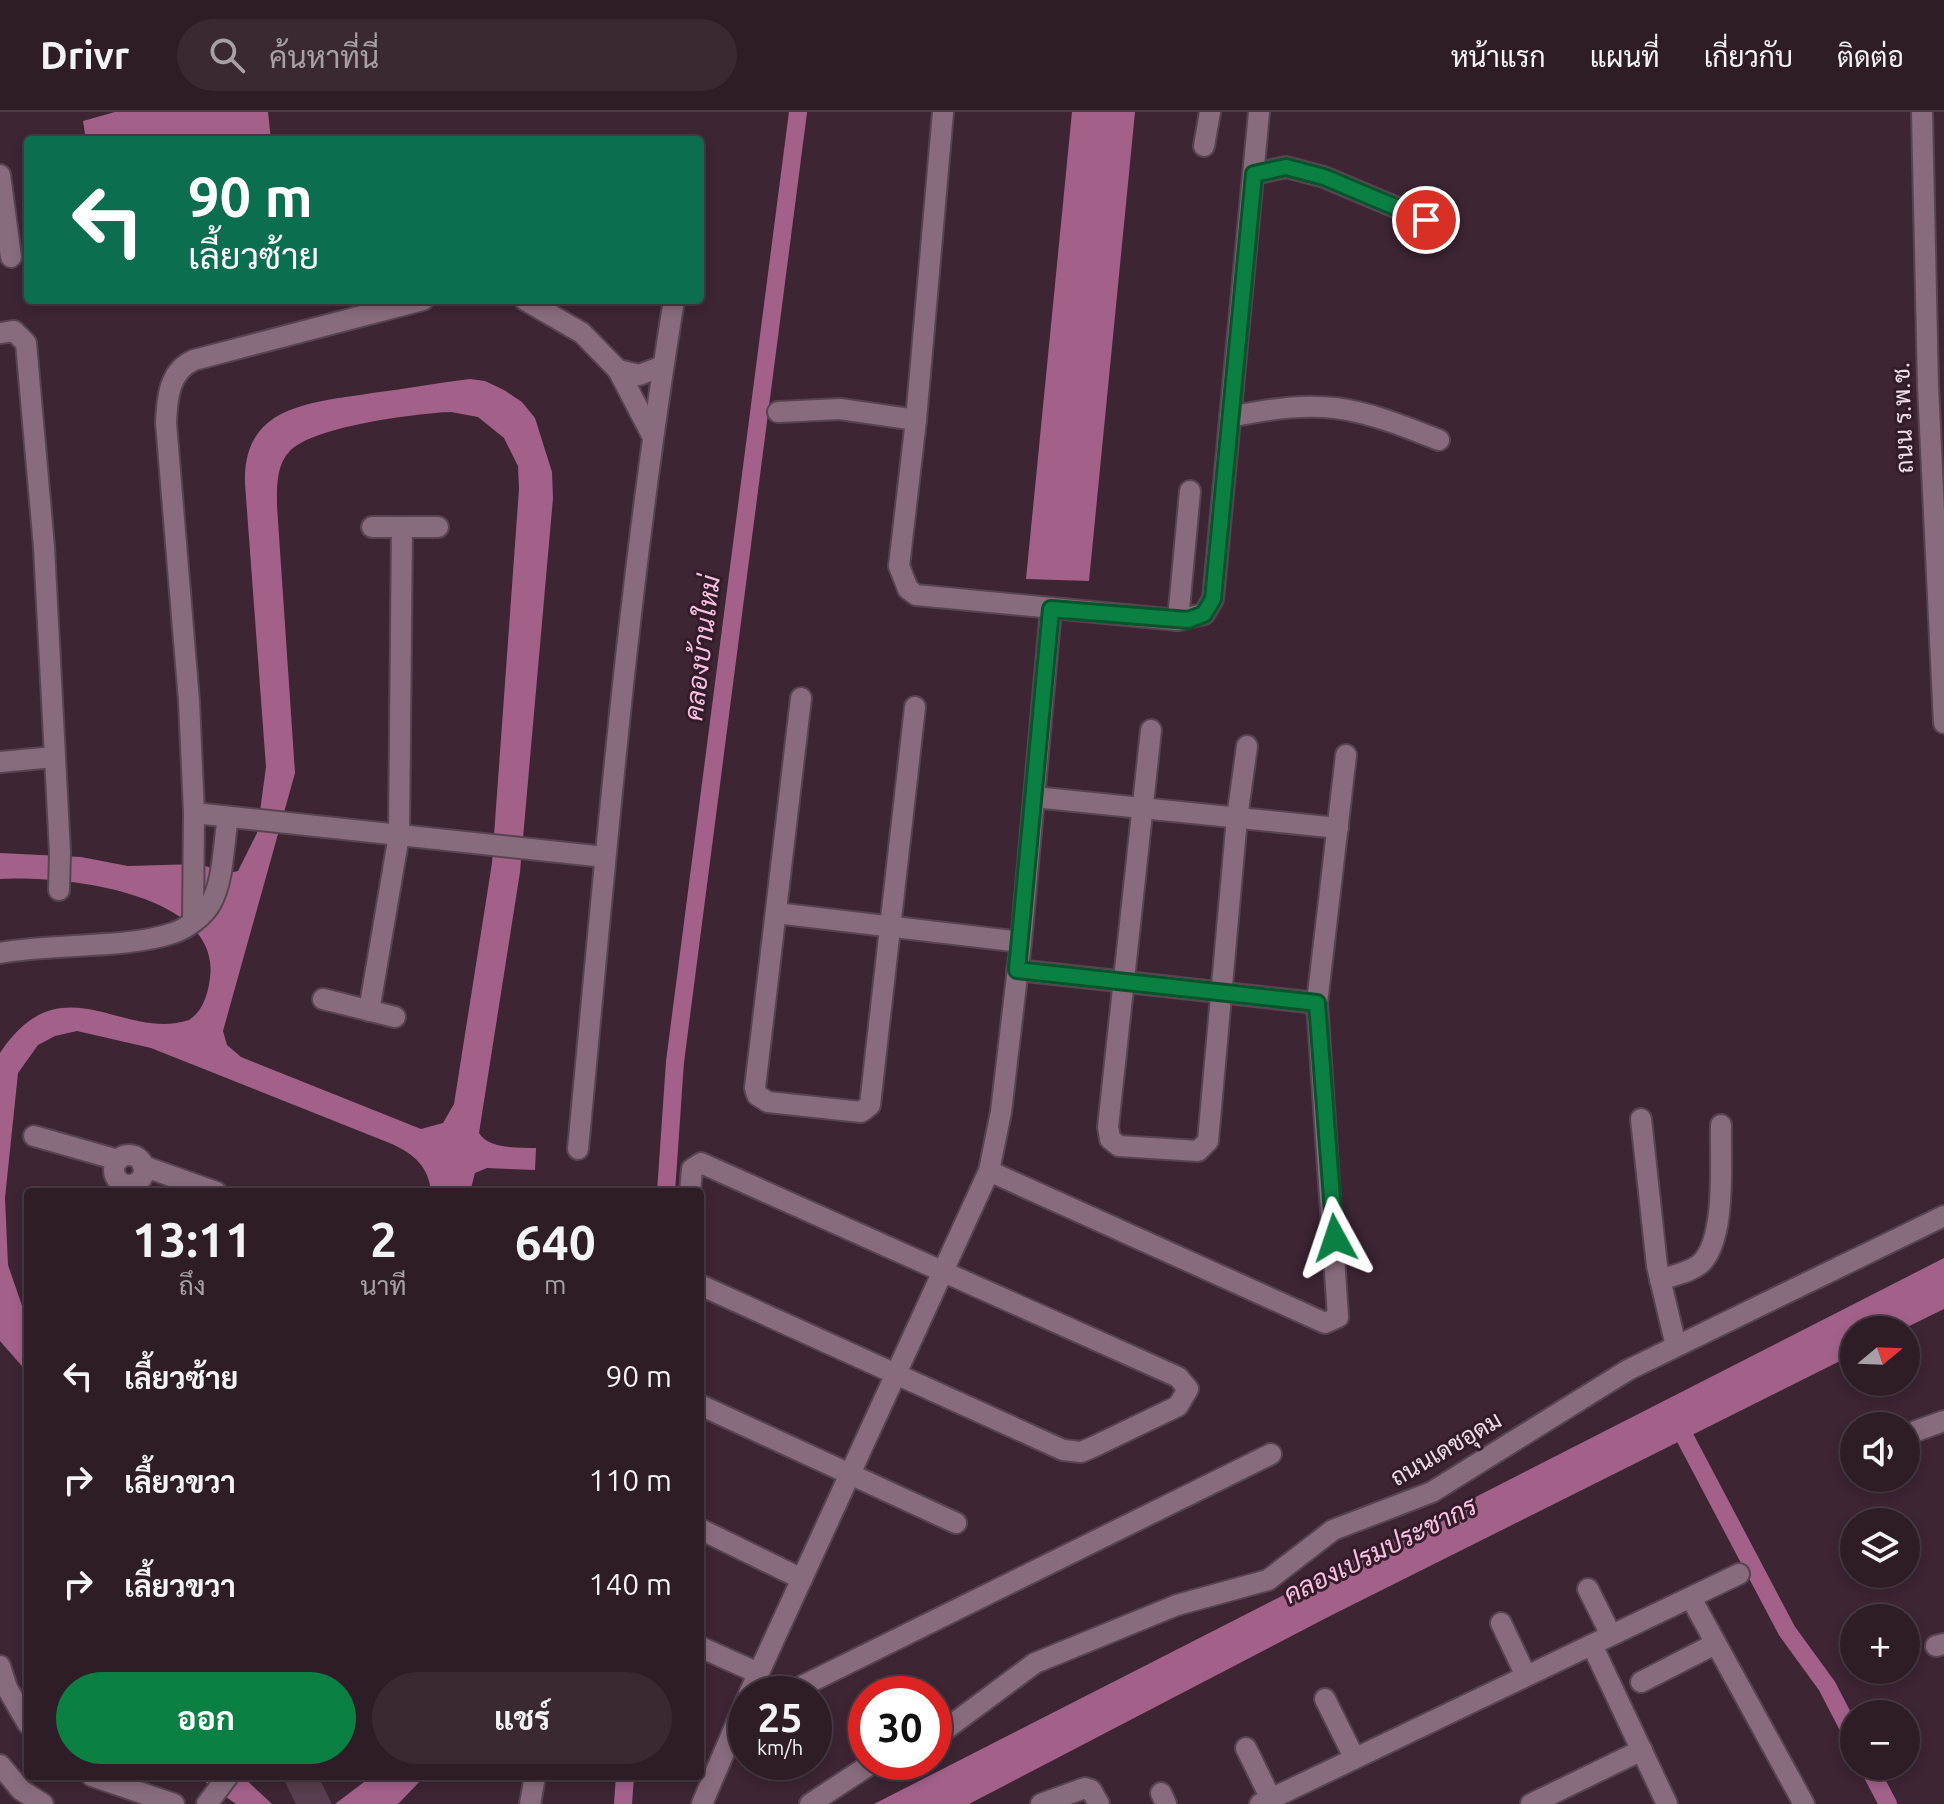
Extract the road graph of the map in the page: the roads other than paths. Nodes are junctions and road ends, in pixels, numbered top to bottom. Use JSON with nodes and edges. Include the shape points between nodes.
{"nodes":[{"id":1,"x":943,"y":112,"type":"edge"},
{"id":2,"x":1210,"y":112,"type":"edge"},
{"id":3,"x":1259,"y":112,"type":"edge"},
{"id":4,"x":1922,"y":112,"type":"edge"},
{"id":5,"x":1204,"y":146,"type":"dead end"},
{"id":6,"x":1254,"y":174,"type":"junction"},
{"id":7,"x":0,"y":175,"type":"edge"},
{"id":8,"x":1426,"y":220,"type":"dead end"},
{"id":9,"x":11,"y":257,"type":"dead end"},
{"id":10,"x":408,"y":304,"type":"edge"},
{"id":11,"x":534,"y":304,"type":"edge"},
{"id":12,"x":673,"y":304,"type":"edge"},
{"id":13,"x":0,"y":333,"type":"edge"},
{"id":14,"x":663,"y":366,"type":"junction"},
{"id":15,"x":618,"y":370,"type":"junction"},
{"id":16,"x":1936,"y":384,"type":"edge"},
{"id":17,"x":778,"y":412,"type":"dead end"},
{"id":18,"x":1230,"y":417,"type":"junction"},
{"id":19,"x":1937,"y":418,"type":"edge"},
{"id":20,"x":916,"y":420,"type":"junction"},
{"id":21,"x":652,"y":435,"type":"junction"},
{"id":22,"x":1439,"y":440,"type":"dead end"},
{"id":23,"x":1190,"y":491,"type":"dead end"},
{"id":24,"x":372,"y":527,"type":"dead end"},
{"id":25,"x":402,"y":527,"type":"junction"},
{"id":26,"x":438,"y":527,"type":"dead end"},
{"id":27,"x":1051,"y":609,"type":"junction"},
{"id":28,"x":1178,"y":620,"type":"junction"},
{"id":29,"x":801,"y":698,"type":"dead end"},
{"id":30,"x":915,"y":707,"type":"dead end"},
{"id":31,"x":1944,"y":723,"type":"edge"},
{"id":32,"x":1151,"y":730,"type":"dead end"},
{"id":33,"x":1247,"y":746,"type":"dead end"},
{"id":34,"x":1346,"y":755,"type":"dead end"},
{"id":35,"x":54,"y":757,"type":"junction"},
{"id":36,"x":0,"y":762,"type":"edge"},
{"id":37,"x":1034,"y":797,"type":"junction"},
{"id":38,"x":1141,"y":809,"type":"junction"},
{"id":39,"x":194,"y":813,"type":"junction"},
{"id":40,"x":228,"y":818,"type":"junction"},
{"id":41,"x":1237,"y":818,"type":"junction"},
{"id":42,"x":1338,"y":828,"type":"junction"},
{"id":43,"x":399,"y":835,"type":"junction"},
{"id":44,"x":605,"y":857,"type":"junction"},
{"id":45,"x":59,"y":890,"type":"dead end"},
{"id":46,"x":776,"y":913,"type":"junction"},
{"id":47,"x":193,"y":922,"type":"junction"},
{"id":48,"x":892,"y":928,"type":"junction"},
{"id":49,"x":1021,"y":942,"type":"junction"},
{"id":50,"x":0,"y":953,"type":"edge"},
{"id":51,"x":1017,"y":970,"type":"junction"},
{"id":52,"x":1124,"y":982,"type":"junction"},
{"id":53,"x":1221,"y":992,"type":"junction"},
{"id":54,"x":323,"y":999,"type":"dead end"},
{"id":55,"x":1317,"y":1003,"type":"junction"},
{"id":56,"x":369,"y":1011,"type":"junction"},
{"id":57,"x":395,"y":1017,"type":"dead end"},
{"id":58,"x":1641,"y":1119,"type":"dead end"},
{"id":59,"x":1721,"y":1125,"type":"dead end"},
{"id":60,"x":34,"y":1136,"type":"dead end"},
{"id":61,"x":578,"y":1149,"type":"dead end"},
{"id":62,"x":118,"y":1160,"type":"junction"},
{"id":63,"x":143,"y":1166,"type":"junction"},
{"id":64,"x":989,"y":1171,"type":"junction"},
{"id":65,"x":120,"y":1187,"type":"edge"},
{"id":66,"x":205,"y":1188,"type":"edge"},
{"id":67,"x":690,"y":1188,"type":"edge"},
{"id":68,"x":1944,"y":1216,"type":"edge"},
{"id":69,"x":942,"y":1273,"type":"junction"},
{"id":70,"x":1660,"y":1280,"type":"junction"},
{"id":71,"x":704,"y":1287,"type":"edge"},
{"id":72,"x":1676,"y":1346,"type":"junction"},
{"id":73,"x":898,"y":1372,"type":"junction"},
{"id":74,"x":704,"y":1407,"type":"edge"},
{"id":75,"x":1944,"y":1421,"type":"edge"},
{"id":76,"x":1920,"y":1430,"type":"edge"},
{"id":77,"x":1271,"y":1454,"type":"dead end"},
{"id":78,"x":849,"y":1474,"type":"junction"},
{"id":79,"x":956,"y":1523,"type":"dead end"},
{"id":80,"x":704,"y":1531,"type":"edge"},
{"id":81,"x":1739,"y":1574,"type":"dead end"},
{"id":82,"x":802,"y":1579,"type":"junction"},
{"id":83,"x":1588,"y":1589,"type":"dead end"},
{"id":84,"x":1691,"y":1598,"type":"junction"},
{"id":85,"x":1501,"y":1623,"type":"dead end"},
{"id":86,"x":1611,"y":1635,"type":"junction"},
{"id":87,"x":1715,"y":1644,"type":"junction"},
{"id":88,"x":1592,"y":1645,"type":"junction"},
{"id":89,"x":704,"y":1649,"type":"edge"},
{"id":90,"x":0,"y":1666,"type":"edge"},
{"id":91,"x":758,"y":1673,"type":"junction"},
{"id":92,"x":757,"y":1676,"type":"edge"},
{"id":93,"x":822,"y":1676,"type":"edge"},
{"id":94,"x":1526,"y":1676,"type":"junction"},
{"id":95,"x":1641,"y":1682,"type":"dead end"},
{"id":96,"x":1325,"y":1699,"type":"dead end"},
{"id":97,"x":24,"y":1717,"type":"edge"},
{"id":98,"x":952,"y":1724,"type":"edge"},
{"id":99,"x":728,"y":1746,"type":"edge"},
{"id":100,"x":1246,"y":1748,"type":"dead end"},
{"id":101,"x":1642,"y":1750,"type":"junction"},
{"id":102,"x":1354,"y":1757,"type":"junction"},
{"id":103,"x":0,"y":1765,"type":"edge"},
{"id":104,"x":848,"y":1779,"type":"edge"},
{"id":105,"x":104,"y":1780,"type":"edge"},
{"id":106,"x":225,"y":1780,"type":"edge"},
{"id":107,"x":534,"y":1780,"type":"edge"},
{"id":108,"x":210,"y":1800,"type":"edge"},
{"id":109,"x":1266,"y":1801,"type":"edge"},
{"id":110,"x":43,"y":1804,"type":"edge"},
{"id":111,"x":174,"y":1804,"type":"edge"},
{"id":112,"x":530,"y":1804,"type":"edge"},
{"id":113,"x":702,"y":1804,"type":"edge"},
{"id":114,"x":810,"y":1804,"type":"edge"},
{"id":115,"x":1041,"y":1804,"type":"edge"},
{"id":116,"x":1099,"y":1804,"type":"edge"},
{"id":117,"x":1531,"y":1804,"type":"edge"},
{"id":118,"x":1667,"y":1804,"type":"edge"},
{"id":119,"x":1804,"y":1804,"type":"edge"}],
"edges":[{"from":1,"to":20,"type":"street"},
{"from":2,"to":5,"type":"street"},
{"from":3,"to":6,"type":"street"},
{"from":4,"to":16,"type":"street","name":"ถนน ร.พ.ช."},
{"from":6,"to":8,"type":"street","via":[[1286,167],[1324,177]]},
{"from":6,"to":18,"type":"street"},
{"from":7,"to":9,"type":"street"},
{"from":10,"to":39,"type":"street","via":[[194,360],[174,378],[166,423]]},
{"from":11,"to":15,"type":"street","via":[[582,333]]},
{"from":12,"to":14,"type":"street"},
{"from":13,"to":35,"type":"street","via":[[14,331],[26,343],[44,547]]},
{"from":14,"to":15,"type":"street","via":[[639,375]]},
{"from":14,"to":21,"type":"street"},
{"from":15,"to":21,"type":"street"},
{"from":16,"to":19,"type":"street","name":"ถนน ร.พ.ช."},
{"from":17,"to":20,"type":"street","via":[[840,409]]},
{"from":18,"to":22,"type":"street","via":[[1329,405],[1377,415]]},
{"from":18,"to":28,"type":"street","via":[[1213,599],[1204,614]]},
{"from":19,"to":31,"type":"street","name":"ถนน ร.พ.ช."},
{"from":20,"to":27,"type":"street","via":[[899,566],[908,589],[916,595]]},
{"from":21,"to":44,"type":"street"},
{"from":23,"to":28,"type":"street"},
{"from":24,"to":25,"type":"street"},
{"from":25,"to":26,"type":"street"},
{"from":25,"to":43,"type":"street"},
{"from":27,"to":28,"type":"street"},
{"from":27,"to":37,"type":"street"},
{"from":29,"to":46,"type":"street"},
{"from":30,"to":48,"type":"street"},
{"from":32,"to":38,"type":"street"},
{"from":33,"to":41,"type":"street"},
{"from":34,"to":42,"type":"street"},
{"from":35,"to":36,"type":"street"},
{"from":35,"to":45,"type":"street"},
{"from":37,"to":38,"type":"street"},
{"from":37,"to":49,"type":"street"},
{"from":38,"to":41,"type":"street"},
{"from":38,"to":52,"type":"street"},
{"from":39,"to":40,"type":"street"},
{"from":39,"to":47,"type":"street"},
{"from":40,"to":43,"type":"street"},
{"from":40,"to":47,"type":"street","via":[[210,905]]},
{"from":41,"to":42,"type":"street"},
{"from":41,"to":53,"type":"street"},
{"from":42,"to":55,"type":"street"},
{"from":43,"to":44,"type":"street"},
{"from":43,"to":56,"type":"street"},
{"from":44,"to":61,"type":"street"},
{"from":46,"to":48,"type":"street"},
{"from":46,"to":48,"type":"street","via":[[755,1088],[768,1102],[868,1109]]},
{"from":47,"to":50,"type":"street","via":[[170,934]]},
{"from":48,"to":49,"type":"street"},
{"from":49,"to":51,"type":"street"},
{"from":51,"to":52,"type":"street"},
{"from":51,"to":64,"type":"street"},
{"from":52,"to":53,"type":"street"},
{"from":52,"to":53,"type":"street","via":[[1108,1127],[1110,1139],[1119,1146],[1198,1151],[1206,1146]]},
{"from":53,"to":55,"type":"street"},
{"from":54,"to":56,"type":"street"},
{"from":55,"to":64,"type":"street","via":[[1340,1305],[1335,1320],[1325,1323],[1235,1285]]},
{"from":56,"to":57,"type":"street"},
{"from":58,"to":70,"type":"street"},
{"from":59,"to":70,"type":"street","via":[[1712,1248],[1691,1270]]},
{"from":60,"to":62,"type":"street"},
{"from":62,"to":63,"type":"street","via":[[134,1156]]},
{"from":62,"to":65,"type":"street","via":[[115,1174]]},
{"from":63,"to":65,"type":"street","via":[[138,1182]]},
{"from":63,"to":66,"type":"street"},
{"from":64,"to":69,"type":"street"},
{"from":67,"to":69,"type":"street","via":[[692,1169],[701,1163]]},
{"from":68,"to":72,"type":"street","name":"ถนนเดชอุดม"},
{"from":69,"to":73,"type":"street"},
{"from":69,"to":73,"type":"street","via":[[1178,1377],[1187,1396],[1178,1406],[1073,1452]]},
{"from":70,"to":72,"type":"street"},
{"from":71,"to":73,"type":"street"},
{"from":72,"to":98,"type":"street","name":"ถนนเดชอุดม","via":[[1590,1391],[1419,1499],[1333,1530],[1268,1580],[1177,1605],[1062,1650],[1010,1680]]},
{"from":73,"to":78,"type":"street"},
{"from":74,"to":78,"type":"street"},
{"from":75,"to":76,"type":"street"},
{"from":77,"to":93,"type":"street"},
{"from":78,"to":79,"type":"street"},
{"from":78,"to":82,"type":"street"},
{"from":80,"to":82,"type":"street"},
{"from":81,"to":84,"type":"street"},
{"from":82,"to":91,"type":"street"},
{"from":83,"to":86,"type":"street"},
{"from":84,"to":86,"type":"street"},
{"from":84,"to":87,"type":"street"},
{"from":85,"to":94,"type":"street"},
{"from":86,"to":88,"type":"street"},
{"from":87,"to":95,"type":"street"},
{"from":87,"to":119,"type":"street"},
{"from":88,"to":94,"type":"street"},
{"from":88,"to":101,"type":"street"},
{"from":89,"to":91,"type":"street"},
{"from":90,"to":97,"type":"street"},
{"from":91,"to":92,"type":"street"},
{"from":94,"to":102,"type":"street"},
{"from":96,"to":102,"type":"street"},
{"from":99,"to":113,"type":"street"},
{"from":100,"to":109,"type":"street"},
{"from":101,"to":117,"type":"street"},
{"from":101,"to":118,"type":"street"},
{"from":102,"to":109,"type":"street"},
{"from":103,"to":110,"type":"street","via":[[21,1790]]},
{"from":104,"to":114,"type":"street"},
{"from":105,"to":111,"type":"street"},
{"from":106,"to":108,"type":"street"},
{"from":107,"to":112,"type":"street"},
{"from":115,"to":116,"type":"street","via":[[1077,1788],[1091,1790]]}]}
